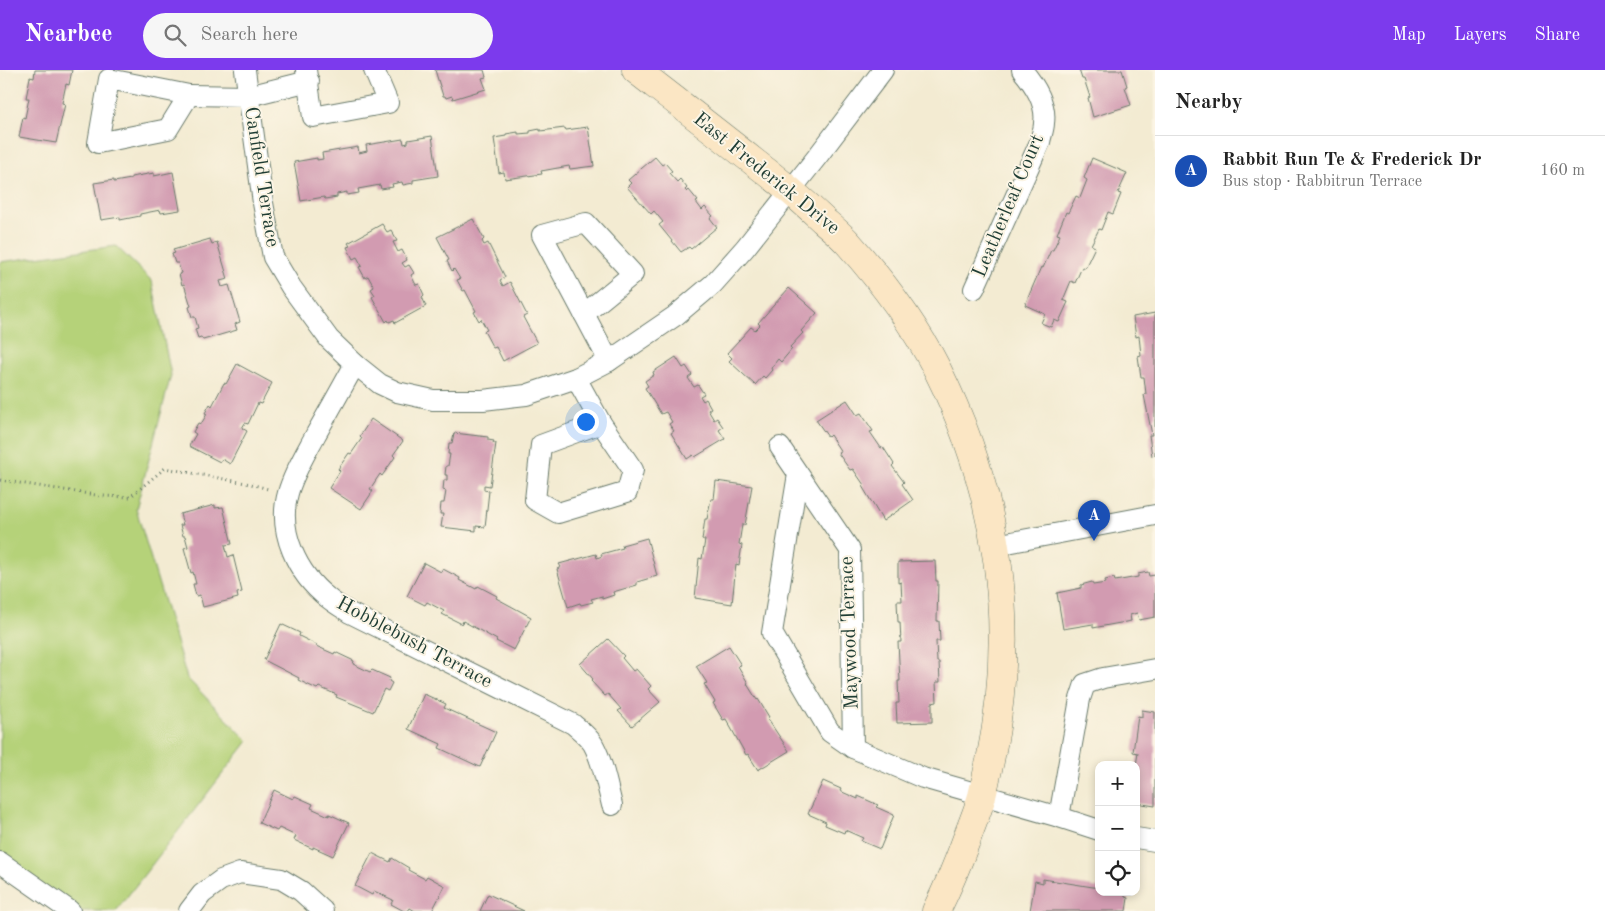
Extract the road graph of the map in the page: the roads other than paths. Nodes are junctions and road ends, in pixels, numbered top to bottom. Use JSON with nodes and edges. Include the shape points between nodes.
{"nodes":[{"id":1,"x":245,"y":70,"type":"edge"},
{"id":2,"x":374,"y":70,"type":"edge"},
{"id":3,"x":636,"y":70,"type":"edge"},
{"id":4,"x":883,"y":70,"type":"edge"},
{"id":5,"x":1022,"y":70,"type":"edge"},
{"id":6,"x":308,"y":76,"type":"edge"},
{"id":7,"x":189,"y":95,"type":"junction"},
{"id":8,"x":248,"y":96,"type":"junction"},
{"id":9,"x":791,"y":190,"type":"junction"},
{"id":10,"x":974,"y":289,"type":"dead end"},
{"id":11,"x":584,"y":314,"type":"junction"},
{"id":12,"x":608,"y":361,"type":"junction"},
{"id":13,"x":355,"y":364,"type":"junction"},
{"id":14,"x":576,"y":378,"type":"junction"},
{"id":15,"x":601,"y":423,"type":"junction"},
{"id":16,"x":780,"y":447,"type":"dead end"},
{"id":17,"x":798,"y":474,"type":"junction"},
{"id":18,"x":1155,"y":515,"type":"edge"},
{"id":19,"x":996,"y":545,"type":"junction"},
{"id":20,"x":1155,"y":669,"type":"edge"},
{"id":21,"x":853,"y":748,"type":"junction"},
{"id":22,"x":982,"y":796,"type":"junction"},
{"id":23,"x":612,"y":805,"type":"dead end"},
{"id":24,"x":1060,"y":817,"type":"junction"},
{"id":25,"x":1095,"y":829,"type":"edge"},
{"id":26,"x":1140,"y":839,"type":"edge"},
{"id":27,"x":1155,"y":841,"type":"edge"},
{"id":28,"x":0,"y":862,"type":"edge"},
{"id":29,"x":70,"y":911,"type":"edge"},
{"id":30,"x":189,"y":911,"type":"edge"},
{"id":31,"x":323,"y":911,"type":"edge"},
{"id":32,"x":936,"y":911,"type":"edge"}],
"edges":[{"from":1,"to":8,"type":"street","name":"Canfield Terrace"},
{"from":2,"to":6,"type":"street","via":[[388,103],[313,117]]},
{"from":3,"to":9,"type":"street","name":"East Frederick Drive"},
{"from":4,"to":9,"type":"street","name":"Canfield Terrace"},
{"from":5,"to":10,"type":"street","name":"Leatherleaf Court","via":[[1042,102],[1045,121],[1040,142]]},
{"from":6,"to":8,"type":"street"},
{"from":7,"to":7,"type":"street","via":[[168,129],[98,143],[109,79]]},
{"from":7,"to":8,"type":"street"},
{"from":8,"to":13,"type":"street","name":"Canfield Terrace","via":[[273,257],[329,339]]},
{"from":9,"to":12,"type":"street","name":"Canfield Terrace","via":[[714,284],[676,316]]},
{"from":9,"to":19,"type":"street","name":"East Frederick Drive","via":[[847,241],[885,287],[936,367],[972,450]]},
{"from":11,"to":11,"type":"street","via":[[542,235],[586,223],[633,274]]},
{"from":11,"to":12,"type":"street"},
{"from":12,"to":14,"type":"street","name":"Canfield Terrace"},
{"from":13,"to":14,"type":"street","name":"Canfield Terrace","via":[[380,384],[397,392],[433,400],[483,400],[526,395]]},
{"from":13,"to":23,"type":"street","name":"Hobblebush Terrace","via":[[304,456],[288,494],[287,535],[300,565],[327,597],[350,613],[573,724],[593,743]]},
{"from":14,"to":15,"type":"street"},
{"from":15,"to":15,"type":"street","via":[[633,470],[627,492],[558,513],[535,500],[541,445]]},
{"from":16,"to":17,"type":"street","name":"Maywood Terrace"},
{"from":17,"to":21,"type":"street","name":"Maywood Terrace","via":[[850,550]]},
{"from":17,"to":21,"type":"street","name":"Maywood Terrace","via":[[772,633],[830,732]]},
{"from":18,"to":19,"type":"street"},
{"from":19,"to":22,"type":"street","name":"East Frederick Drive","via":[[1003,653],[996,733]]},
{"from":20,"to":24,"type":"street","via":[[1085,684]]},
{"from":21,"to":22,"type":"street","name":"Maywood Terrace","via":[[923,778]]},
{"from":22,"to":24,"type":"street","name":"Maywood Terrace"},
{"from":22,"to":32,"type":"street","name":"East Frederick Drive"},
{"from":24,"to":25,"type":"street","name":"Maywood Terrace"},
{"from":26,"to":27,"type":"street"},
{"from":28,"to":29,"type":"street"},
{"from":30,"to":31,"type":"street","via":[[202,894],[221,880],[240,873],[281,879],[302,891]]}]}
